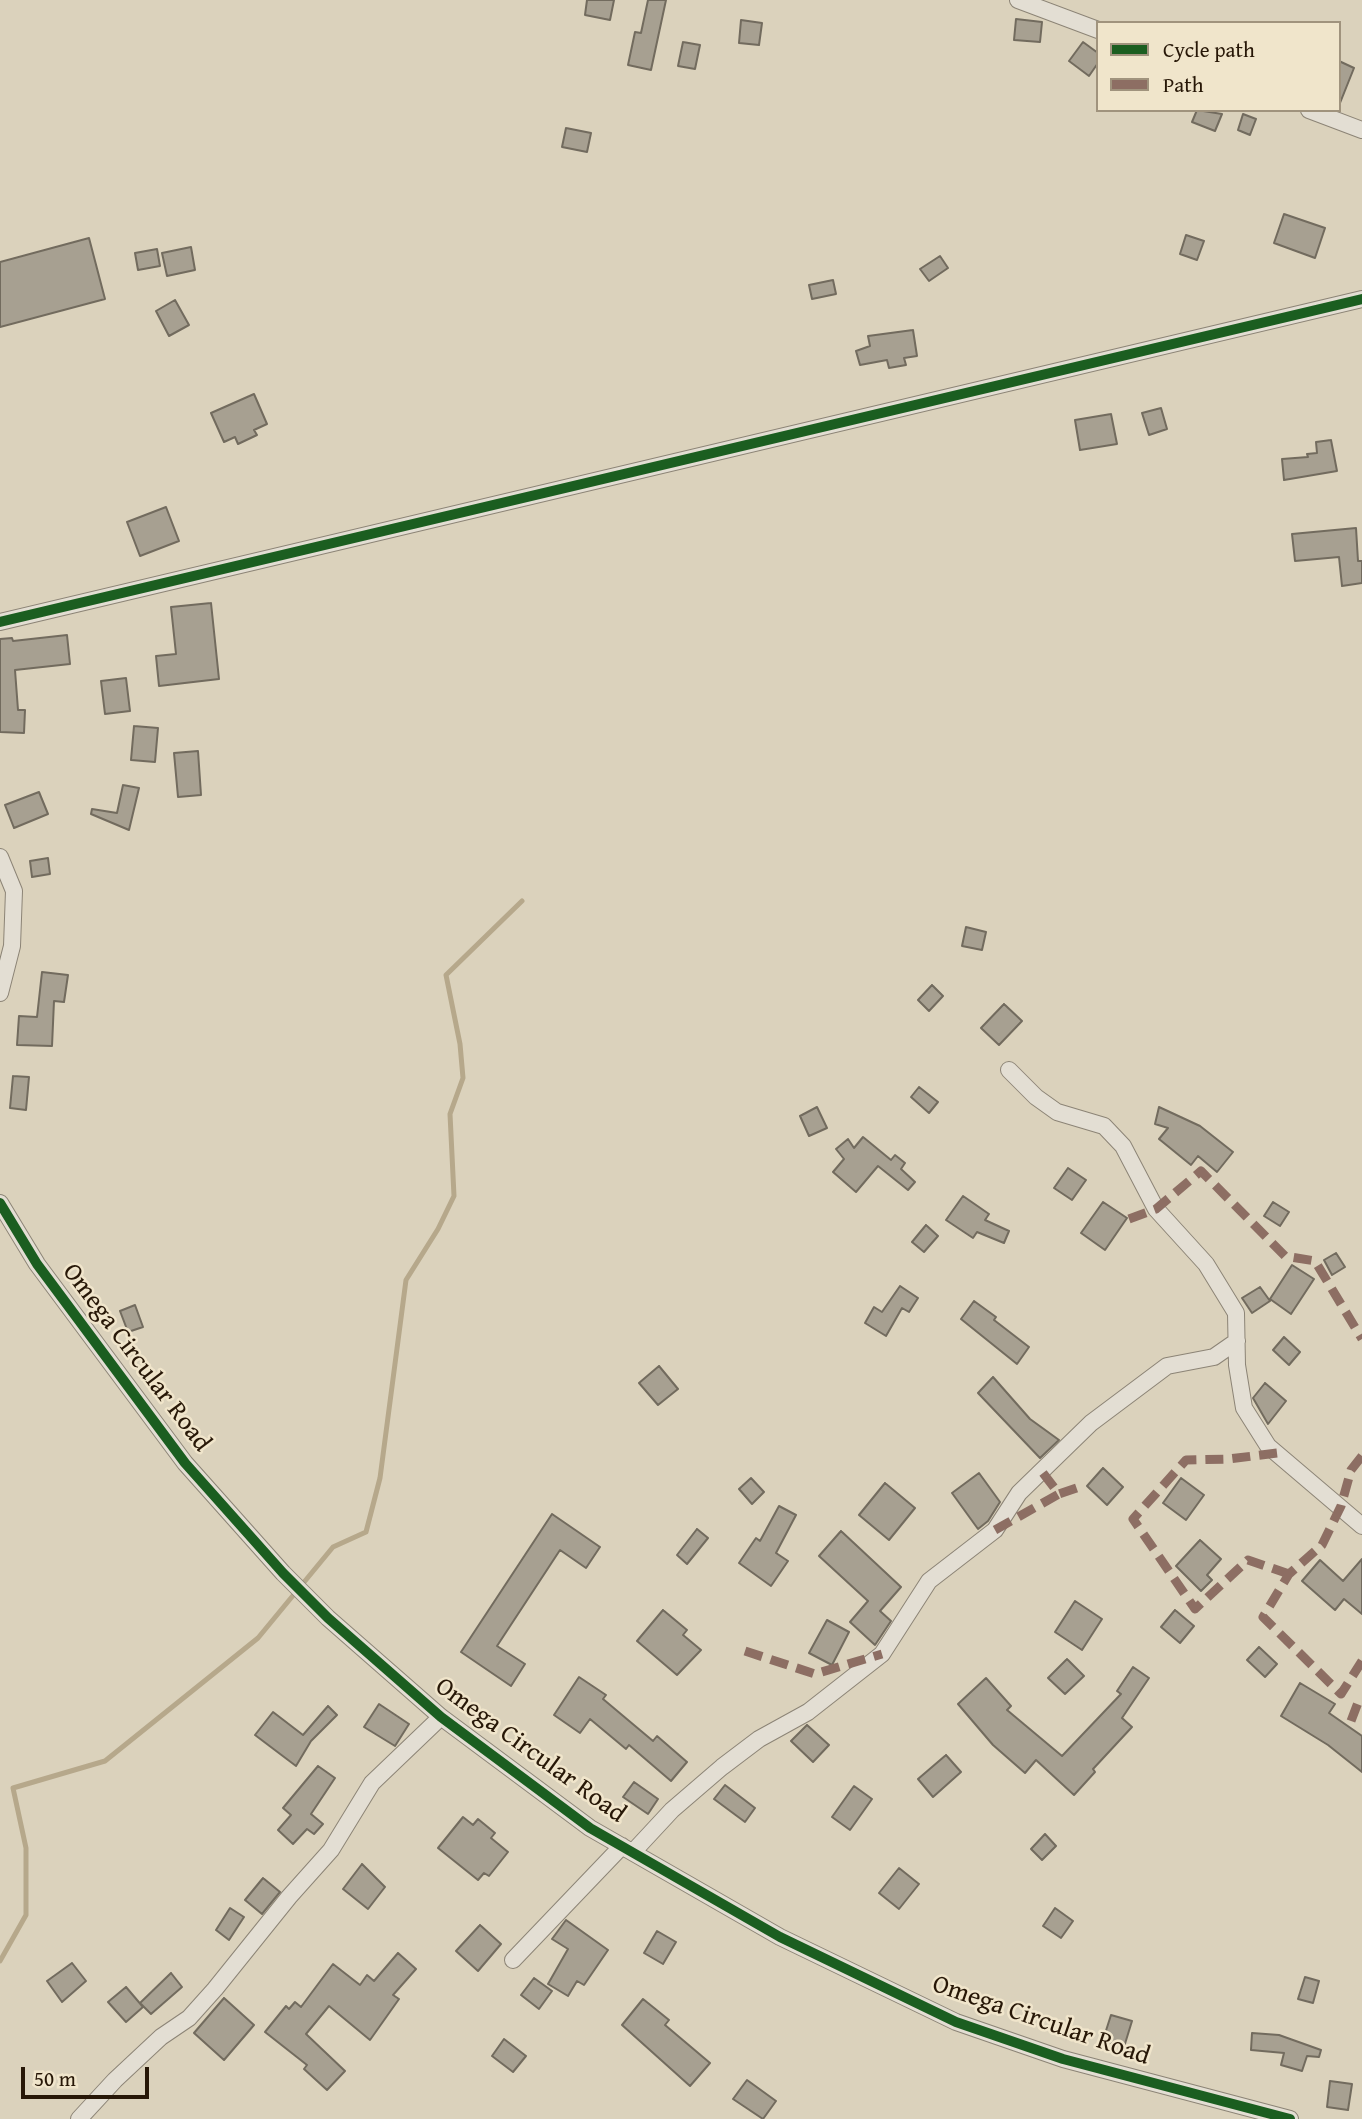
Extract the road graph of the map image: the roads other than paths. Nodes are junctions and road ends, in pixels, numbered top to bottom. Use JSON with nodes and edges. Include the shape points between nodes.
{"nodes":[{"id":1,"x":1018,"y":0,"type":"edge"},
{"id":2,"x":1096,"y":29,"type":"edge"},
{"id":3,"x":1314,"y":112,"type":"edge"},
{"id":4,"x":1362,"y":130,"type":"edge"},
{"id":5,"x":1362,"y":299,"type":"edge"},
{"id":6,"x":0,"y":622,"type":"edge"},
{"id":7,"x":0,"y":857,"type":"edge"},
{"id":8,"x":0,"y":993,"type":"edge"},
{"id":9,"x":1009,"y":1070,"type":"dead end"},
{"id":10,"x":0,"y":1203,"type":"edge"},
{"id":11,"x":1237,"y":1341,"type":"junction"},
{"id":12,"x":1362,"y":1526,"type":"edge"},
{"id":13,"x":440,"y":1717,"type":"junction"},
{"id":14,"x":628,"y":1849,"type":"junction"},
{"id":15,"x":513,"y":1960,"type":"dead end"},
{"id":16,"x":79,"y":2119,"type":"edge"},
{"id":17,"x":1290,"y":2119,"type":"edge"}],
"edges":[{"from":1,"to":2,"type":"street"},
{"from":3,"to":4,"type":"street"},
{"from":5,"to":6,"type":"street"},
{"from":7,"to":8,"type":"street","via":[[14,891],[12,946]]},
{"from":9,"to":11,"type":"street","via":[[1058,1112],[1104,1126],[1123,1146],[1156,1209],[1206,1264],[1236,1313]]},
{"from":10,"to":13,"type":"street","name":"Omega Circular Road","via":[[37,1265],[185,1462],[283,1573]]},
{"from":11,"to":12,"type":"street","via":[[1244,1408],[1268,1446]]},
{"from":11,"to":14,"type":"street","via":[[1214,1357],[1167,1366],[1091,1423],[1019,1493],[995,1530],[929,1581],[882,1654],[808,1712],[722,1767]]},
{"from":13,"to":14,"type":"street","name":"Omega Circular Road","via":[[590,1828]]},
{"from":13,"to":16,"type":"street","via":[[372,1783],[331,1850],[189,2018],[161,2037]]},
{"from":14,"to":15,"type":"street"},
{"from":14,"to":17,"type":"street","name":"Omega Circular Road","via":[[780,1937],[956,2022],[1063,2059]]}]}
